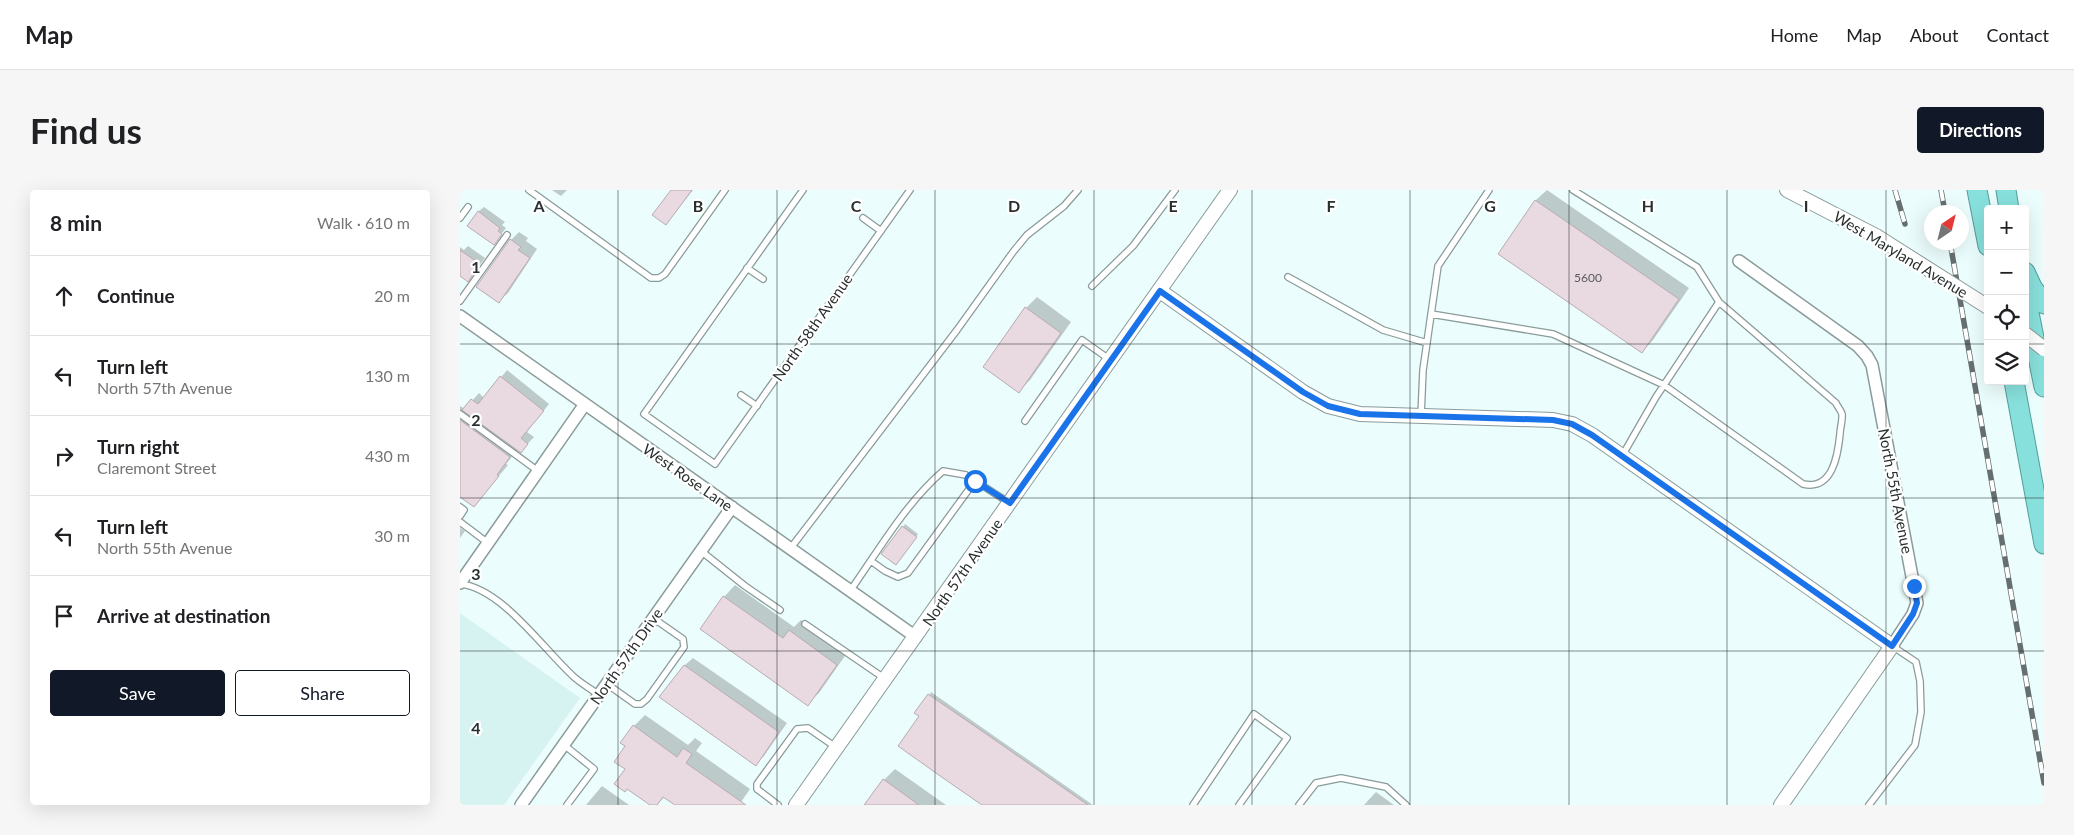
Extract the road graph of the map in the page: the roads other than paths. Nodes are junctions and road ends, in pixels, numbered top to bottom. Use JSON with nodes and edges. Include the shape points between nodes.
{"nodes":[{"id":1,"x":529,"y":190,"type":"edge"},
{"id":2,"x":724,"y":190,"type":"edge"},
{"id":3,"x":803,"y":190,"type":"edge"},
{"id":4,"x":910,"y":190,"type":"edge"},
{"id":5,"x":1078,"y":190,"type":"edge"},
{"id":6,"x":1175,"y":190,"type":"edge"},
{"id":7,"x":1230,"y":190,"type":"edge"},
{"id":8,"x":1489,"y":190,"type":"edge"},
{"id":9,"x":1573,"y":190,"type":"edge"},
{"id":10,"x":1787,"y":190,"type":"edge"},
{"id":11,"x":1977,"y":190,"type":"edge"},
{"id":12,"x":2006,"y":190,"type":"edge"},
{"id":13,"x":2008,"y":205,"type":"edge"},
{"id":14,"x":468,"y":207,"type":"dead end"},
{"id":15,"x":460,"y":218,"type":"edge"},
{"id":16,"x":863,"y":218,"type":"dead end"},
{"id":17,"x":1984,"y":226,"type":"edge"},
{"id":18,"x":881,"y":231,"type":"junction"},
{"id":19,"x":507,"y":234,"type":"dead end"},
{"id":20,"x":1739,"y":261,"type":"dead end"},
{"id":21,"x":748,"y":268,"type":"junction"},
{"id":22,"x":1288,"y":277,"type":"dead end"},
{"id":23,"x":763,"y":279,"type":"dead end"},
{"id":24,"x":2029,"y":281,"type":"edge"},
{"id":25,"x":1092,"y":286,"type":"dead end"},
{"id":26,"x":1160,"y":291,"type":"junction"},
{"id":27,"x":2025,"y":295,"type":"edge"},
{"id":28,"x":460,"y":301,"type":"edge"},
{"id":29,"x":1719,"y":302,"type":"junction"},
{"id":30,"x":1984,"y":304,"type":"edge"},
{"id":31,"x":2044,"y":304,"type":"edge"},
{"id":32,"x":1431,"y":314,"type":"junction"},
{"id":33,"x":460,"y":316,"type":"edge"},
{"id":34,"x":2029,"y":337,"type":"edge"},
{"id":35,"x":1427,"y":343,"type":"junction"},
{"id":36,"x":2044,"y":349,"type":"edge"},
{"id":37,"x":1110,"y":360,"type":"junction"},
{"id":38,"x":1664,"y":385,"type":"junction"},
{"id":39,"x":2015,"y":385,"type":"edge"},
{"id":40,"x":2044,"y":387,"type":"edge"},
{"id":41,"x":741,"y":395,"type":"dead end"},
{"id":42,"x":585,"y":404,"type":"junction"},
{"id":43,"x":757,"y":406,"type":"junction"},
{"id":44,"x":460,"y":414,"type":"edge"},
{"id":45,"x":1421,"y":416,"type":"junction"},
{"id":46,"x":1026,"y":421,"type":"dead end"},
{"id":47,"x":1622,"y":456,"type":"junction"},
{"id":48,"x":538,"y":471,"type":"junction"},
{"id":49,"x":975,"y":481,"type":"junction"},
{"id":50,"x":1010,"y":503,"type":"junction"},
{"id":51,"x":460,"y":507,"type":"edge"},
{"id":52,"x":732,"y":507,"type":"junction"},
{"id":53,"x":460,"y":516,"type":"edge"},
{"id":54,"x":460,"y":522,"type":"edge"},
{"id":55,"x":488,"y":543,"type":"junction"},
{"id":56,"x":2044,"y":544,"type":"edge"},
{"id":57,"x":790,"y":549,"type":"junction"},
{"id":58,"x":701,"y":551,"type":"junction"},
{"id":59,"x":871,"y":561,"type":"junction"},
{"id":60,"x":460,"y":583,"type":"edge"},
{"id":61,"x":850,"y":591,"type":"junction"},
{"id":62,"x":780,"y":610,"type":"dead end"},
{"id":63,"x":653,"y":618,"type":"junction"},
{"id":64,"x":805,"y":624,"type":"dead end"},
{"id":65,"x":916,"y":637,"type":"junction"},
{"id":66,"x":1892,"y":646,"type":"junction"},
{"id":67,"x":886,"y":679,"type":"junction"},
{"id":68,"x":607,"y":684,"type":"junction"},
{"id":69,"x":599,"y":695,"type":"junction"},
{"id":70,"x":564,"y":745,"type":"junction"},
{"id":71,"x":837,"y":748,"type":"junction"},
{"id":72,"x":1872,"y":804,"type":"edge"},
{"id":73,"x":521,"y":805,"type":"edge"},
{"id":74,"x":567,"y":805,"type":"edge"},
{"id":75,"x":778,"y":805,"type":"edge"},
{"id":76,"x":796,"y":805,"type":"edge"},
{"id":77,"x":1193,"y":805,"type":"edge"},
{"id":78,"x":1239,"y":805,"type":"edge"},
{"id":79,"x":1299,"y":805,"type":"edge"},
{"id":80,"x":1406,"y":805,"type":"edge"},
{"id":81,"x":1781,"y":805,"type":"edge"}],
"edges":[{"from":1,"to":2,"type":"lane","via":[[651,278],[659,278]]},
{"from":3,"to":21,"type":"lane"},
{"from":4,"to":18,"type":"lane","name":"North 58th Avenue"},
{"from":5,"to":57,"type":"lane","via":[[1064,206],[1027,235],[1013,252],[958,330]]},
{"from":6,"to":25,"type":"lane","via":[[1133,246]]},
{"from":7,"to":26,"type":"street","name":"North 57th Avenue"},
{"from":8,"to":32,"type":"lane","via":[[1438,266]]},
{"from":9,"to":29,"type":"lane","via":[[1697,267]]},
{"from":10,"to":30,"type":"street","name":"West Maryland Avenue","bridge":true,"via":[[1876,236]]},
{"from":11,"to":17,"type":"highway"},
{"from":12,"to":13,"type":"highway"},
{"from":14,"to":15,"type":"lane"},
{"from":16,"to":18,"type":"lane"},
{"from":18,"to":43,"type":"lane","name":"North 58th Avenue"},
{"from":19,"to":28,"type":"lane"},
{"from":20,"to":66,"type":"street","name":"North 55th Avenue","via":[[1858,346],[1872,366],[1917,603]]},
{"from":21,"to":23,"type":"lane"},
{"from":21,"to":43,"type":"lane","name":"North 58th Avenue","via":[[644,414],[715,464]]},
{"from":22,"to":35,"type":"lane","via":[[1383,330]]},
{"from":24,"to":31,"type":"highway"},
{"from":26,"to":37,"type":"street","name":"North 57th Avenue"},
{"from":26,"to":45,"type":"street","via":[[1303,392],[1328,406],[1360,414]]},
{"from":27,"to":40,"type":"highway"},
{"from":29,"to":38,"type":"lane"},
{"from":29,"to":38,"type":"lane","via":[[1836,403],[1842,414],[1837,458],[1830,473],[1812,486],[1803,484]]},
{"from":32,"to":35,"type":"lane"},
{"from":32,"to":38,"type":"lane","via":[[1553,334]]},
{"from":33,"to":42,"type":"street","name":"West Rose Lane"},
{"from":34,"to":36,"type":"street","bridge":true},
{"from":35,"to":45,"type":"lane"},
{"from":37,"to":46,"type":"lane","via":[[1082,340]]},
{"from":37,"to":50,"type":"street","name":"North 57th Avenue"},
{"from":38,"to":47,"type":"lane"},
{"from":39,"to":56,"type":"highway"},
{"from":41,"to":43,"type":"lane"},
{"from":42,"to":48,"type":"street"},
{"from":42,"to":52,"type":"street","name":"West Rose Lane"},
{"from":44,"to":48,"type":"lane"},
{"from":45,"to":47,"type":"street","via":[[1553,420],[1572,424]]},
{"from":47,"to":66,"type":"street"},
{"from":48,"to":55,"type":"street"},
{"from":49,"to":50,"type":"lane"},
{"from":49,"to":59,"type":"lane","via":[[966,475],[943,471],[928,484]]},
{"from":49,"to":59,"type":"lane","via":[[908,573],[898,576]]},
{"from":50,"to":65,"type":"street","name":"North 57th Avenue"},
{"from":51,"to":53,"type":"lane","via":[[464,510]]},
{"from":52,"to":57,"type":"street","name":"West Rose Lane"},
{"from":52,"to":58,"type":"street","name":"North 57th Drive"},
{"from":54,"to":55,"type":"lane"},
{"from":55,"to":60,"type":"street"},
{"from":57,"to":61,"type":"street","name":"West Rose Lane"},
{"from":58,"to":62,"type":"lane"},
{"from":58,"to":63,"type":"street","name":"North 57th Drive"},
{"from":59,"to":61,"type":"lane"},
{"from":60,"to":69,"type":"lane","via":[[489,594],[574,677]]},
{"from":61,"to":65,"type":"street","name":"West Rose Lane"},
{"from":63,"to":68,"type":"street","name":"North 57th Drive"},
{"from":63,"to":68,"type":"lane","via":[[683,639],[684,647],[641,704],[636,704]]},
{"from":64,"to":67,"type":"lane"},
{"from":65,"to":67,"type":"street","name":"North 57th Avenue"},
{"from":66,"to":72,"type":"lane","via":[[1916,662],[1921,712],[1915,745]]},
{"from":66,"to":81,"type":"street","name":"North 55th Avenue"},
{"from":67,"to":71,"type":"street","name":"North 57th Avenue"},
{"from":68,"to":69,"type":"street","name":"North 57th Drive"},
{"from":69,"to":70,"type":"street","name":"North 57th Drive"},
{"from":70,"to":73,"type":"street","name":"North 57th Drive"},
{"from":70,"to":74,"type":"lane","via":[[594,769]]},
{"from":71,"to":75,"type":"lane","via":[[808,728],[797,729],[758,784],[757,789]]},
{"from":71,"to":76,"type":"street","name":"North 57th Avenue"},
{"from":77,"to":78,"type":"lane","via":[[1254,714],[1287,738]]},
{"from":79,"to":80,"type":"lane","via":[[1316,783],[1341,778],[1386,787]]}]}
